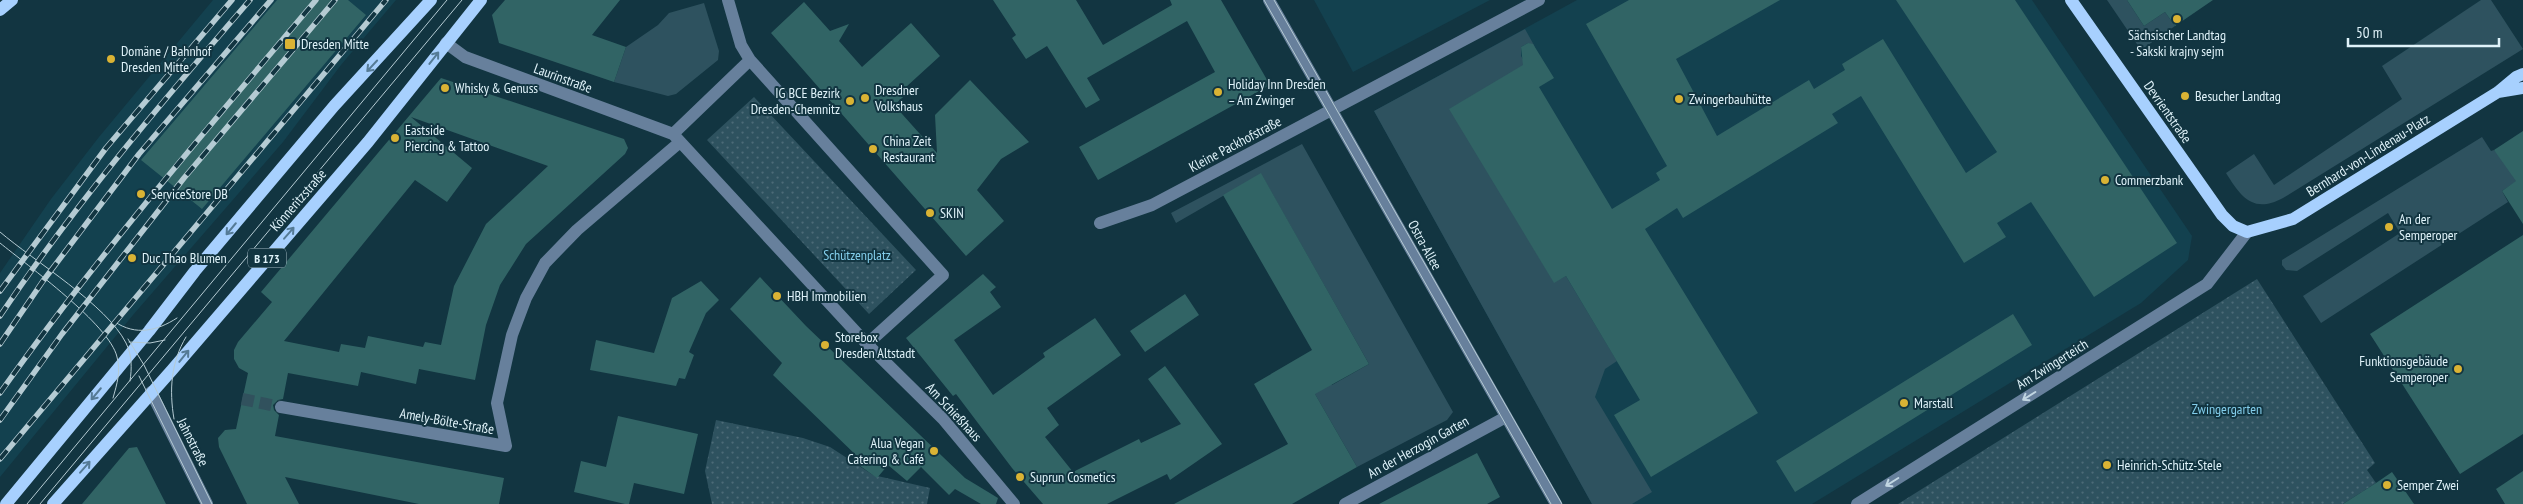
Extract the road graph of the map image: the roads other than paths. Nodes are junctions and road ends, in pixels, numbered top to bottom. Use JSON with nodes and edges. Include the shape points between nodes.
{"nodes":[{"id":1,"x":12,"y":0,"type":"edge"},
{"id":2,"x":431,"y":0,"type":"edge"},
{"id":3,"x":481,"y":0,"type":"edge"},
{"id":4,"x":728,"y":0,"type":"edge"},
{"id":5,"x":1269,"y":0,"type":"edge"},
{"id":6,"x":1539,"y":0,"type":"edge"},
{"id":7,"x":2071,"y":0,"type":"edge"},
{"id":8,"x":0,"y":10,"type":"edge"},
{"id":9,"x":446,"y":43,"type":"junction"},
{"id":10,"x":750,"y":60,"type":"junction"},
{"id":11,"x":2523,"y":74,"type":"edge"},
{"id":12,"x":2523,"y":88,"type":"edge"},
{"id":13,"x":2498,"y":92,"type":"junction"},
{"id":14,"x":1331,"y":110,"type":"junction"},
{"id":15,"x":676,"y":138,"type":"junction"},
{"id":16,"x":1100,"y":222,"type":"dead end"},
{"id":17,"x":2247,"y":232,"type":"junction"},
{"id":18,"x":867,"y":344,"type":"junction"},
{"id":19,"x":151,"y":392,"type":"junction"},
{"id":20,"x":281,"y":406,"type":"tunnel mouth"},
{"id":21,"x":1506,"y":417,"type":"junction"},
{"id":22,"x":6,"y":504,"type":"edge"},
{"id":23,"x":53,"y":504,"type":"edge"},
{"id":24,"x":207,"y":504,"type":"edge"},
{"id":25,"x":1014,"y":504,"type":"edge"},
{"id":26,"x":1345,"y":504,"type":"edge"},
{"id":27,"x":1556,"y":504,"type":"edge"},
{"id":28,"x":1857,"y":504,"type":"edge"}],
"edges":[{"from":1,"to":8,"type":"main road"},
{"from":2,"to":22,"type":"main road","one_way":true,"via":[[334,106]]},
{"from":3,"to":9,"type":"main road","name":"Könneritzstraße","number":"B 173"},
{"from":4,"to":10,"type":"street","via":[[741,45]]},
{"from":5,"to":14,"type":"street","name":"Ostra-Allee"},
{"from":6,"to":14,"type":"street","name":"Kleine Packhofstraße"},
{"from":7,"to":17,"type":"main road","name":"Devrientstraße","via":[[2222,215]]},
{"from":9,"to":15,"type":"street","name":"Laurinstraße","via":[[466,57]]},
{"from":19,"to":9,"type":"main road","name":"Könneritzstraße","number":"B 173","one_way":true,"via":[[368,142]]},
{"from":10,"to":15,"type":"street"},
{"from":10,"to":18,"type":"street","via":[[943,275]]},
{"from":11,"to":13,"type":"main road"},
{"from":12,"to":13,"type":"main road"},
{"from":13,"to":17,"type":"main road","name":"Bernhard-von-Lindenau-Platz","via":[[2294,218]]},
{"from":14,"to":16,"type":"street","name":"Kleine Packhofstraße","via":[[1152,205]]},
{"from":14,"to":21,"type":"street","name":"Ostra-Allee"},
{"from":15,"to":18,"type":"street"},
{"from":15,"to":20,"type":"street","name":"Amely-Bölte-Straße","via":[[545,263],[526,298],[512,335],[498,402],[506,446]]},
{"from":17,"to":28,"type":"street","name":"Am Zwingerteich","one_way":true,"via":[[2207,284]]},
{"from":18,"to":25,"type":"street","name":"Am Schießhaus","via":[[943,419]]},
{"from":23,"to":19,"type":"main road","name":"Könneritzstraße","number":"B 173","one_way":true},
{"from":19,"to":24,"type":"street","name":"Jahnstraße"},
{"from":21,"to":26,"type":"street","name":"An der Herzogin Garten"},
{"from":21,"to":27,"type":"street","name":"Ostra-Allee"}]}
